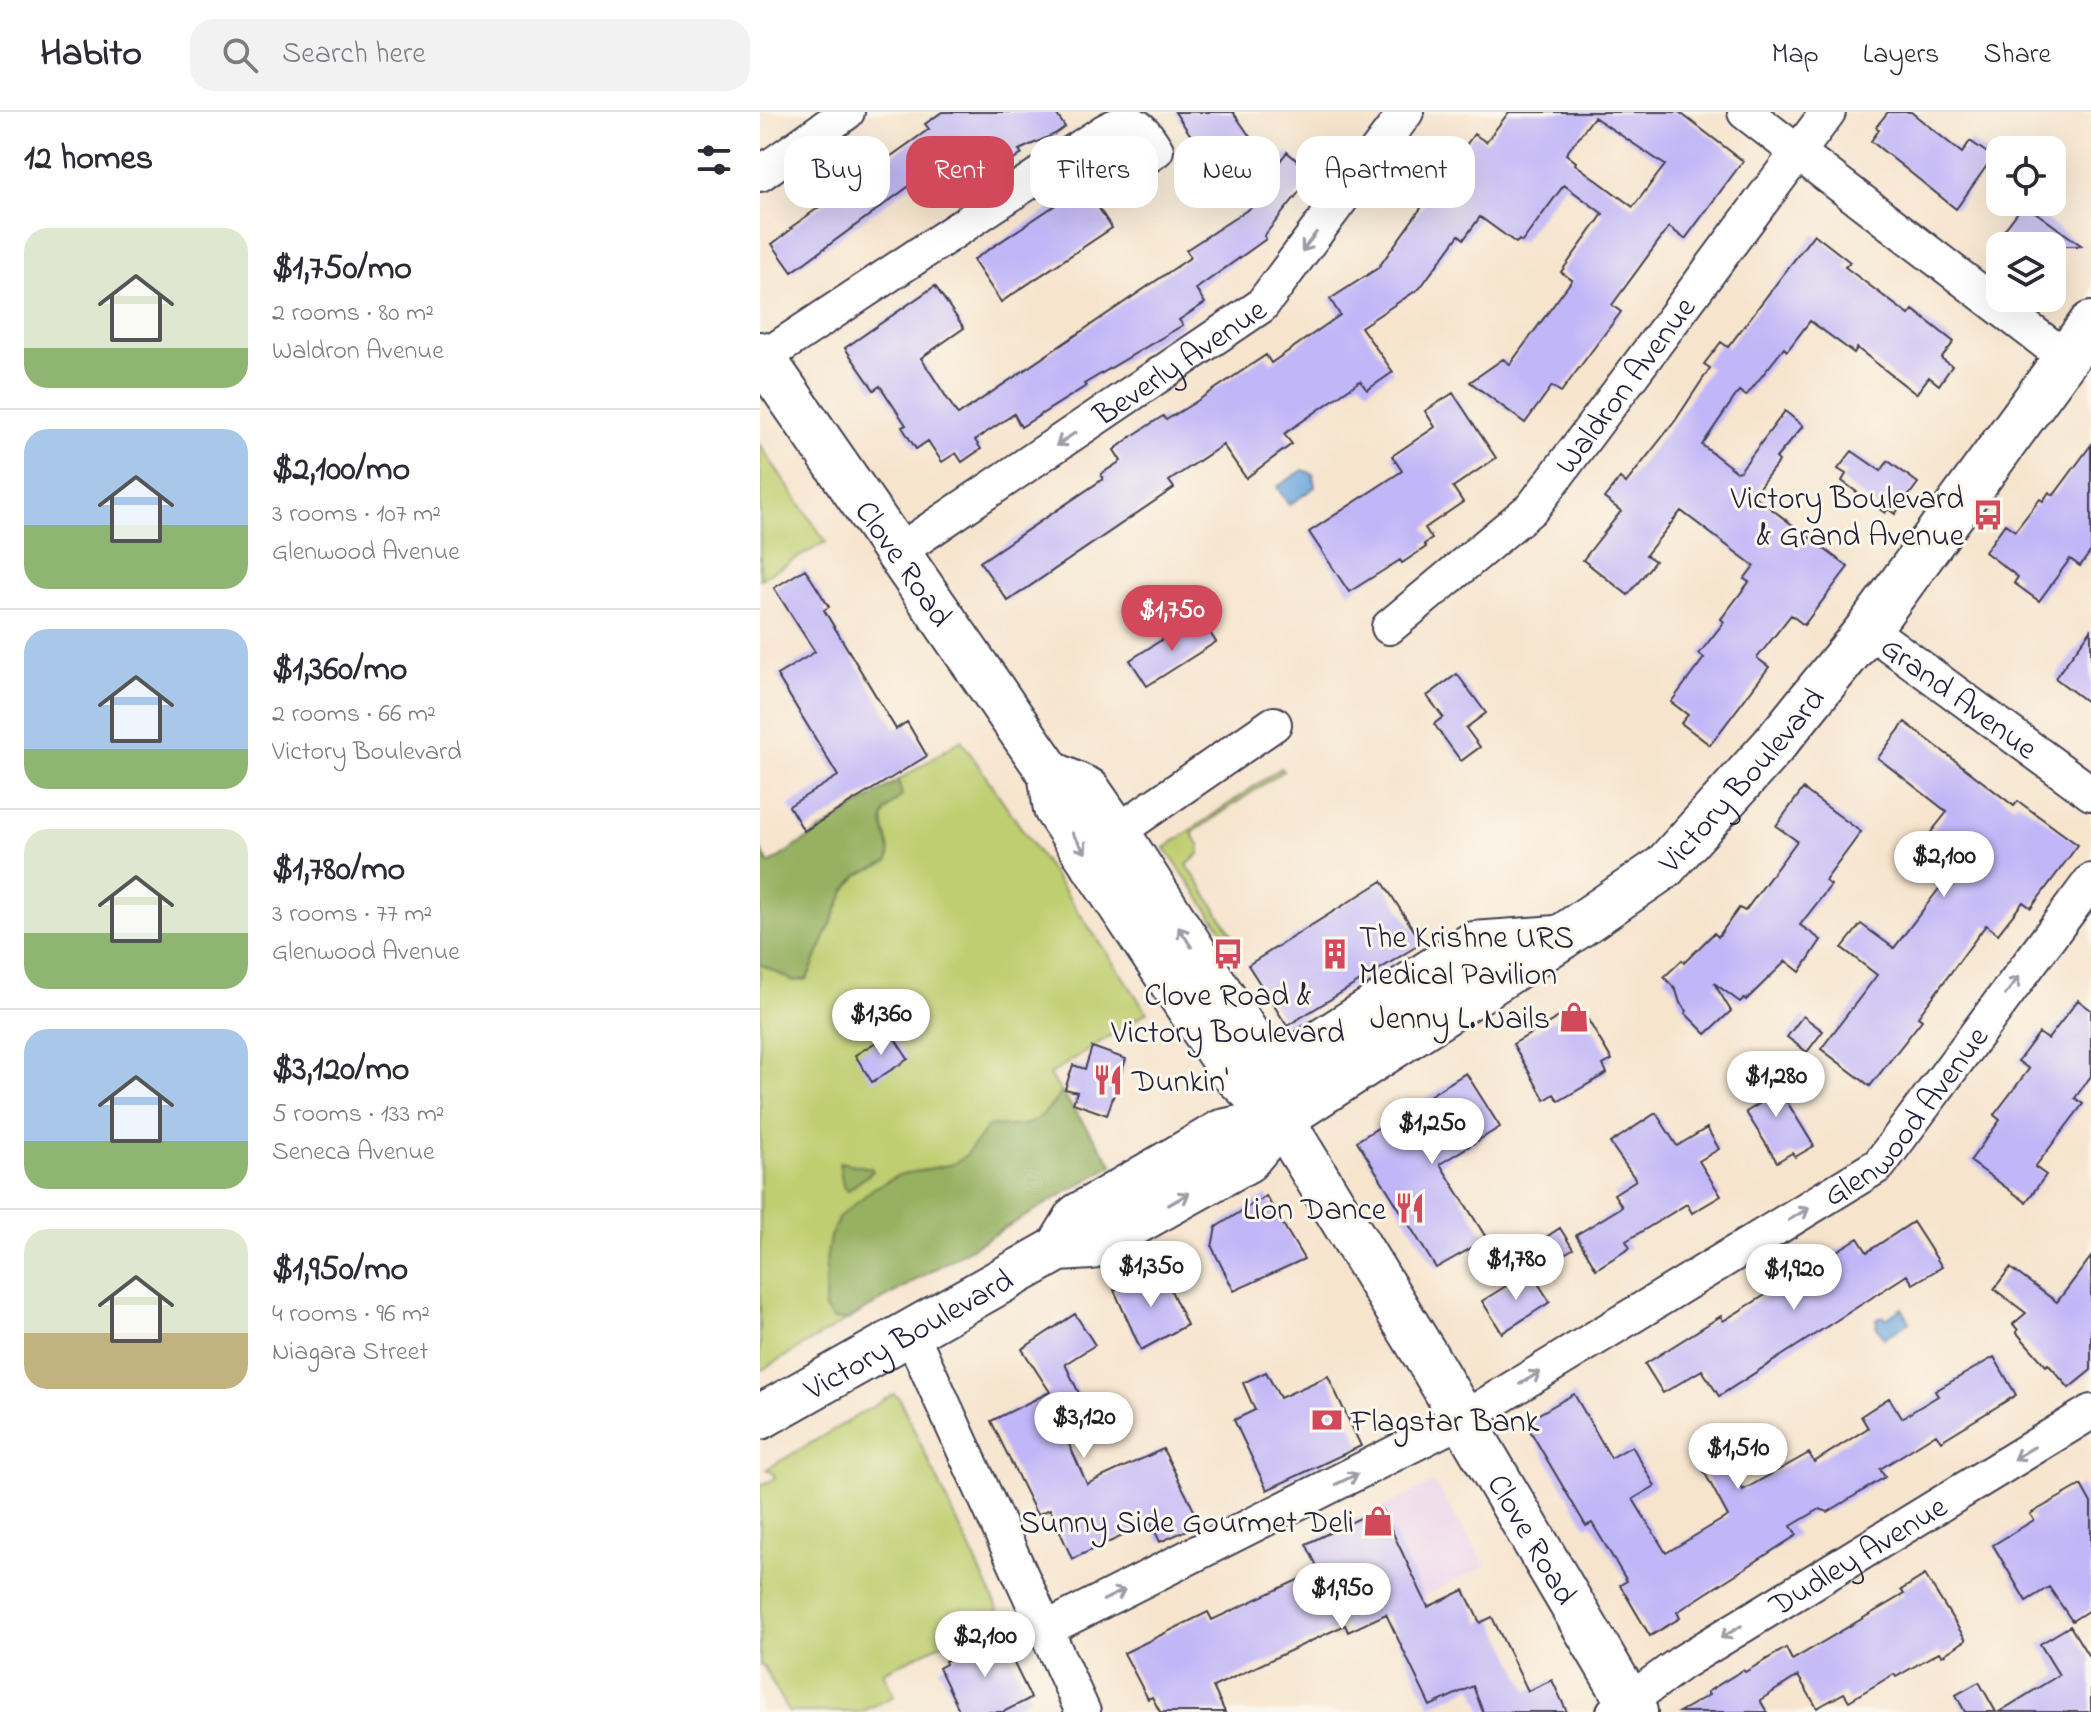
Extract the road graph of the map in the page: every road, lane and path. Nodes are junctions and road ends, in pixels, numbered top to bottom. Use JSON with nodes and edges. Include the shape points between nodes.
{"nodes":[{"id":1,"x":847,"y":112,"type":"edge"},
{"id":2,"x":1406,"y":112,"type":"edge"},
{"id":3,"x":1745,"y":112,"type":"edge"},
{"id":4,"x":1828,"y":112,"type":"edge"},
{"id":5,"x":1798,"y":151,"type":"junction"},
{"id":6,"x":760,"y":174,"type":"edge"},
{"id":7,"x":1030,"y":181,"type":"edge"},
{"id":8,"x":2079,"y":341,"type":"edge"},
{"id":9,"x":761,"y":356,"type":"edge"},
{"id":10,"x":896,"y":553,"type":"junction"},
{"id":11,"x":1389,"y":627,"type":"dead end"},
{"id":12,"x":1868,"y":629,"type":"junction"},
{"id":13,"x":1274,"y":724,"type":"dead end"},
{"id":14,"x":1050,"y":773,"type":"junction"},
{"id":15,"x":2091,"y":793,"type":"edge"},
{"id":16,"x":1117,"y":832,"type":"junction"},
{"id":17,"x":2091,"y":881,"type":"edge"},
{"id":18,"x":1562,"y":937,"type":"junction"},
{"id":19,"x":1268,"y":1076,"type":"junction"},
{"id":20,"x":1281,"y":1119,"type":"junction"},
{"id":21,"x":911,"y":1333,"type":"junction"},
{"id":22,"x":2091,"y":1412,"type":"edge"},
{"id":23,"x":760,"y":1417,"type":"edge"},
{"id":24,"x":1463,"y":1419,"type":"junction"},
{"id":25,"x":1044,"y":1630,"type":"junction"},
{"id":26,"x":1626,"y":1708,"type":"edge"},
{"id":27,"x":1083,"y":1712,"type":"edge"}],
"edges":[{"from":1,"to":6,"type":"street"},
{"from":2,"to":10,"type":"street","name":"Beverly Avenue","one_way":true,"via":[[1261,306]]},
{"from":3,"to":5,"type":"street"},
{"from":4,"to":5,"type":"street","name":"Waldron Avenue"},
{"from":5,"to":8,"type":"street"},
{"from":5,"to":11,"type":"street","name":"Waldron Avenue","via":[[1533,507]]},
{"from":7,"to":9,"type":"street"},
{"from":8,"to":12,"type":"main road","name":"Victory Boulevard"},
{"from":9,"to":10,"type":"main road","name":"Clove Road"},
{"from":10,"to":14,"type":"main road","name":"Clove Road"},
{"from":12,"to":15,"type":"street","name":"Grand Avenue"},
{"from":12,"to":18,"type":"main road","name":"Victory Boulevard","via":[[1773,746],[1664,867]]},
{"from":13,"to":16,"type":"street"},
{"from":14,"to":16,"type":"main road","name":"Clove Road","via":[[1088,790]]},
{"from":14,"to":20,"type":"main road","name":"Clove Road","one_way":true,"via":[[1056,809],[1231,1071]]},
{"from":19,"to":16,"type":"main road","name":"Clove Road","one_way":true,"via":[[1262,1058]]},
{"from":24,"to":17,"type":"street","name":"Glenwood Avenue","one_way":true,"via":[[1879,1165]]},
{"from":18,"to":19,"type":"main road","via":[[1474,944]]},
{"from":18,"to":20,"type":"main road","name":"Victory Boulevard"},
{"from":19,"to":20,"type":"main road","name":"Clove Road"},
{"from":20,"to":21,"type":"main road","name":"Victory Boulevard","via":[[1222,1132],[1078,1216],[1058,1249]]},
{"from":20,"to":24,"type":"main road","name":"Clove Road"},
{"from":21,"to":23,"type":"main road","name":"Victory Boulevard"},
{"from":21,"to":25,"type":"street"},
{"from":22,"to":26,"type":"street","name":"Dudley Avenue","one_way":true,"via":[[1681,1663]]},
{"from":25,"to":24,"type":"street","name":"Glenwood Avenue","one_way":true},
{"from":24,"to":26,"type":"main road","name":"Clove Road"},
{"from":25,"to":27,"type":"street"}]}
